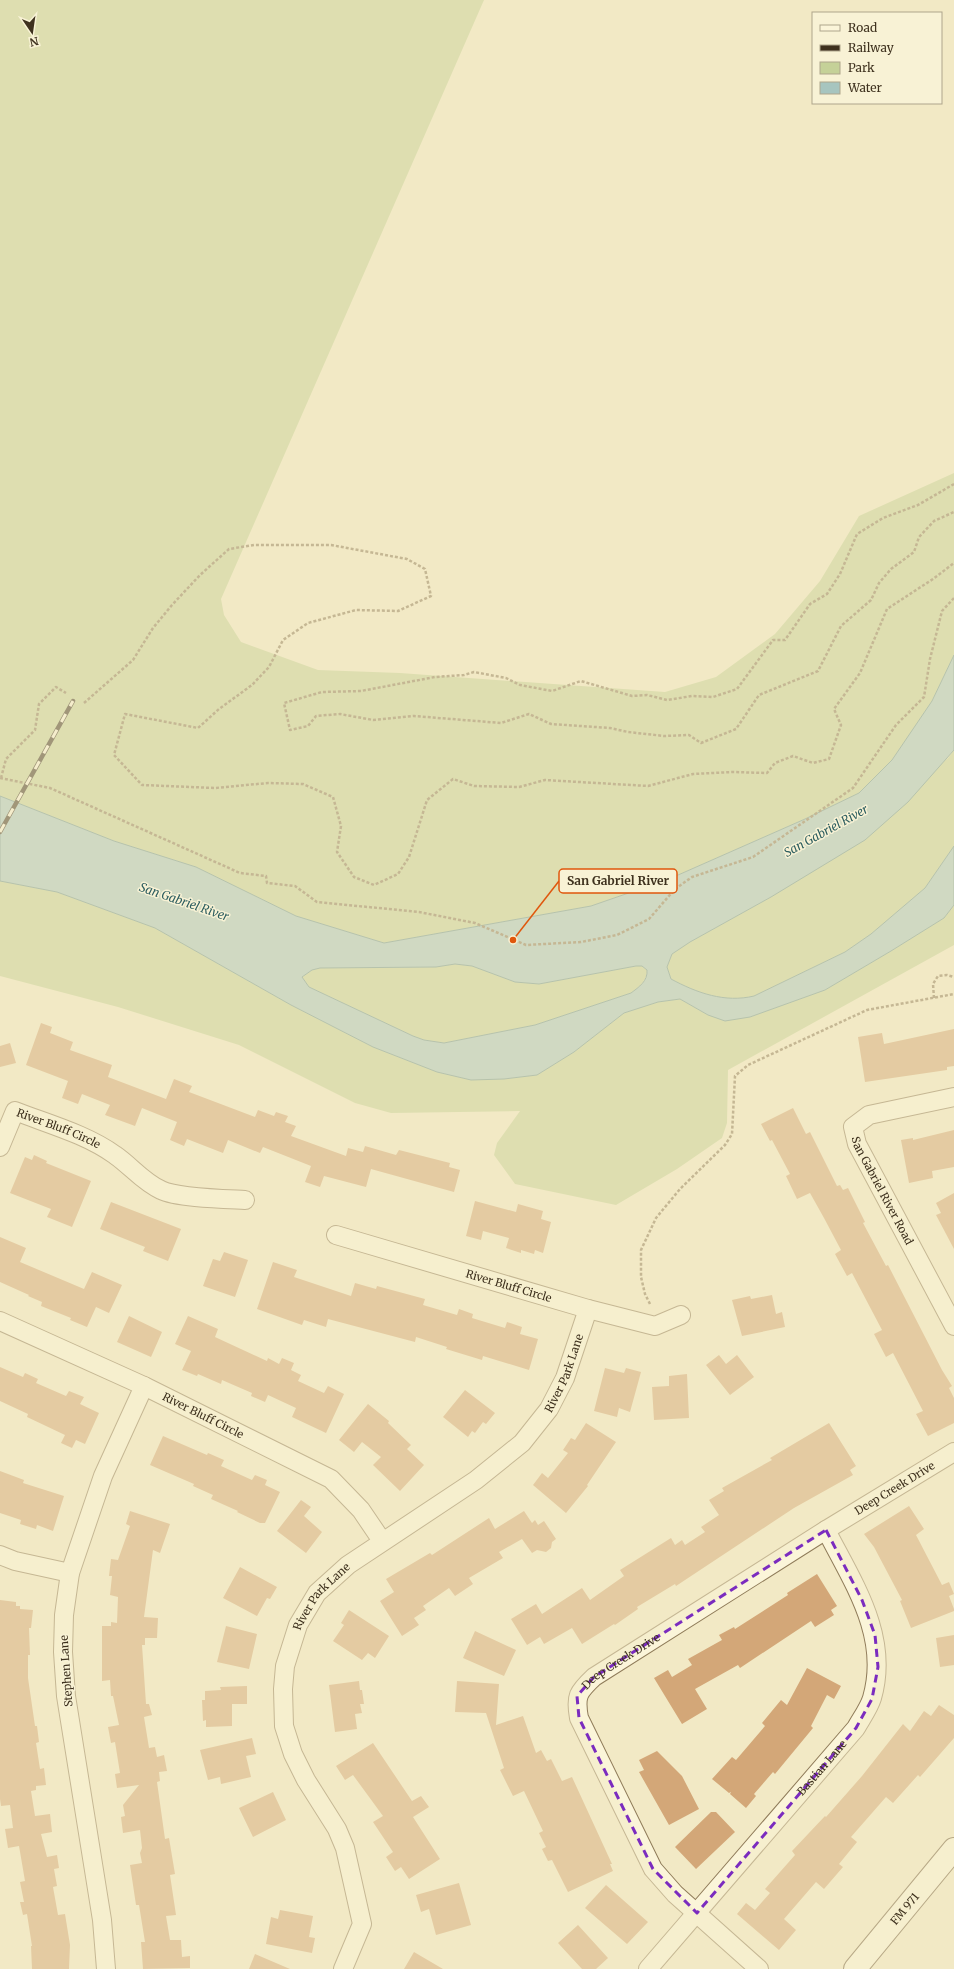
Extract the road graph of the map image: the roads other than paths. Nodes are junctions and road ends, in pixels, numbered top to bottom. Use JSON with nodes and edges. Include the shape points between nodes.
{"nodes":[{"id":1,"x":954,"y":1097,"type":"edge"},
{"id":2,"x":0,"y":1147,"type":"edge"},
{"id":3,"x":245,"y":1200,"type":"dead end"},
{"id":4,"x":336,"y":1235,"type":"dead end"},
{"id":5,"x":588,"y":1309,"type":"junction"},
{"id":6,"x":681,"y":1315,"type":"dead end"},
{"id":7,"x":0,"y":1321,"type":"edge"},
{"id":8,"x":954,"y":1326,"type":"edge"},
{"id":9,"x":144,"y":1386,"type":"junction"},
{"id":10,"x":954,"y":1452,"type":"edge"},
{"id":11,"x":826,"y":1530,"type":"junction"},
{"id":12,"x":382,"y":1541,"type":"junction"},
{"id":13,"x":0,"y":1554,"type":"edge"},
{"id":14,"x":70,"y":1573,"type":"junction"},
{"id":15,"x":954,"y":1849,"type":"edge"},
{"id":16,"x":697,"y":1913,"type":"junction"},
{"id":17,"x":106,"y":1969,"type":"edge"},
{"id":18,"x":343,"y":1969,"type":"edge"},
{"id":19,"x":648,"y":1969,"type":"edge"},
{"id":20,"x":759,"y":1969,"type":"edge"},
{"id":21,"x":855,"y":1969,"type":"edge"}],
"edges":[{"from":1,"to":8,"type":"street","name":"San Gabriel River Road","via":[[869,1115],[853,1127],[857,1144]]},
{"from":2,"to":3,"type":"street","name":"River Bluff Circle","via":[[15,1111],[95,1142],[161,1190],[174,1194]]},
{"from":4,"to":5,"type":"street","name":"River Bluff Circle"},
{"from":5,"to":6,"type":"street","name":"River Bluff Circle","via":[[655,1326]]},
{"from":5,"to":12,"type":"street","name":"River Park Lane","via":[[564,1378],[549,1409],[522,1443],[476,1480]]},
{"from":7,"to":9,"type":"street","name":"River Bluff Circle"},
{"from":9,"to":12,"type":"street","name":"River Bluff Circle","via":[[331,1479],[361,1510]]},
{"from":9,"to":14,"type":"street","name":"Stephen Lane","via":[[102,1476]]},
{"from":10,"to":11,"type":"street","name":"Deep Creek Drive"},
{"from":11,"to":16,"type":"street","name":"Bastian Lane","via":[[862,1600],[875,1635],[878,1667],[872,1699],[856,1728]]},
{"from":11,"to":16,"type":"street","name":"Deep Creek Drive","via":[[594,1677],[577,1696],[579,1718],[653,1869],[664,1883]]},
{"from":12,"to":18,"type":"street","name":"River Park Lane","via":[[348,1565],[317,1593],[298,1625],[285,1666],[285,1728],[293,1754],[306,1780],[337,1829],[345,1848],[362,1924]]},
{"from":13,"to":14,"type":"street","via":[[15,1561]]},
{"from":14,"to":17,"type":"street","name":"Stephen Lane","via":[[64,1615],[66,1696],[102,1920]]},
{"from":15,"to":21,"type":"main road","name":"FM 971","number":"FM 971"},
{"from":16,"to":19,"type":"street","name":"Bastian Lane"},
{"from":16,"to":20,"type":"street","name":"Deep Creek Drive"}]}
